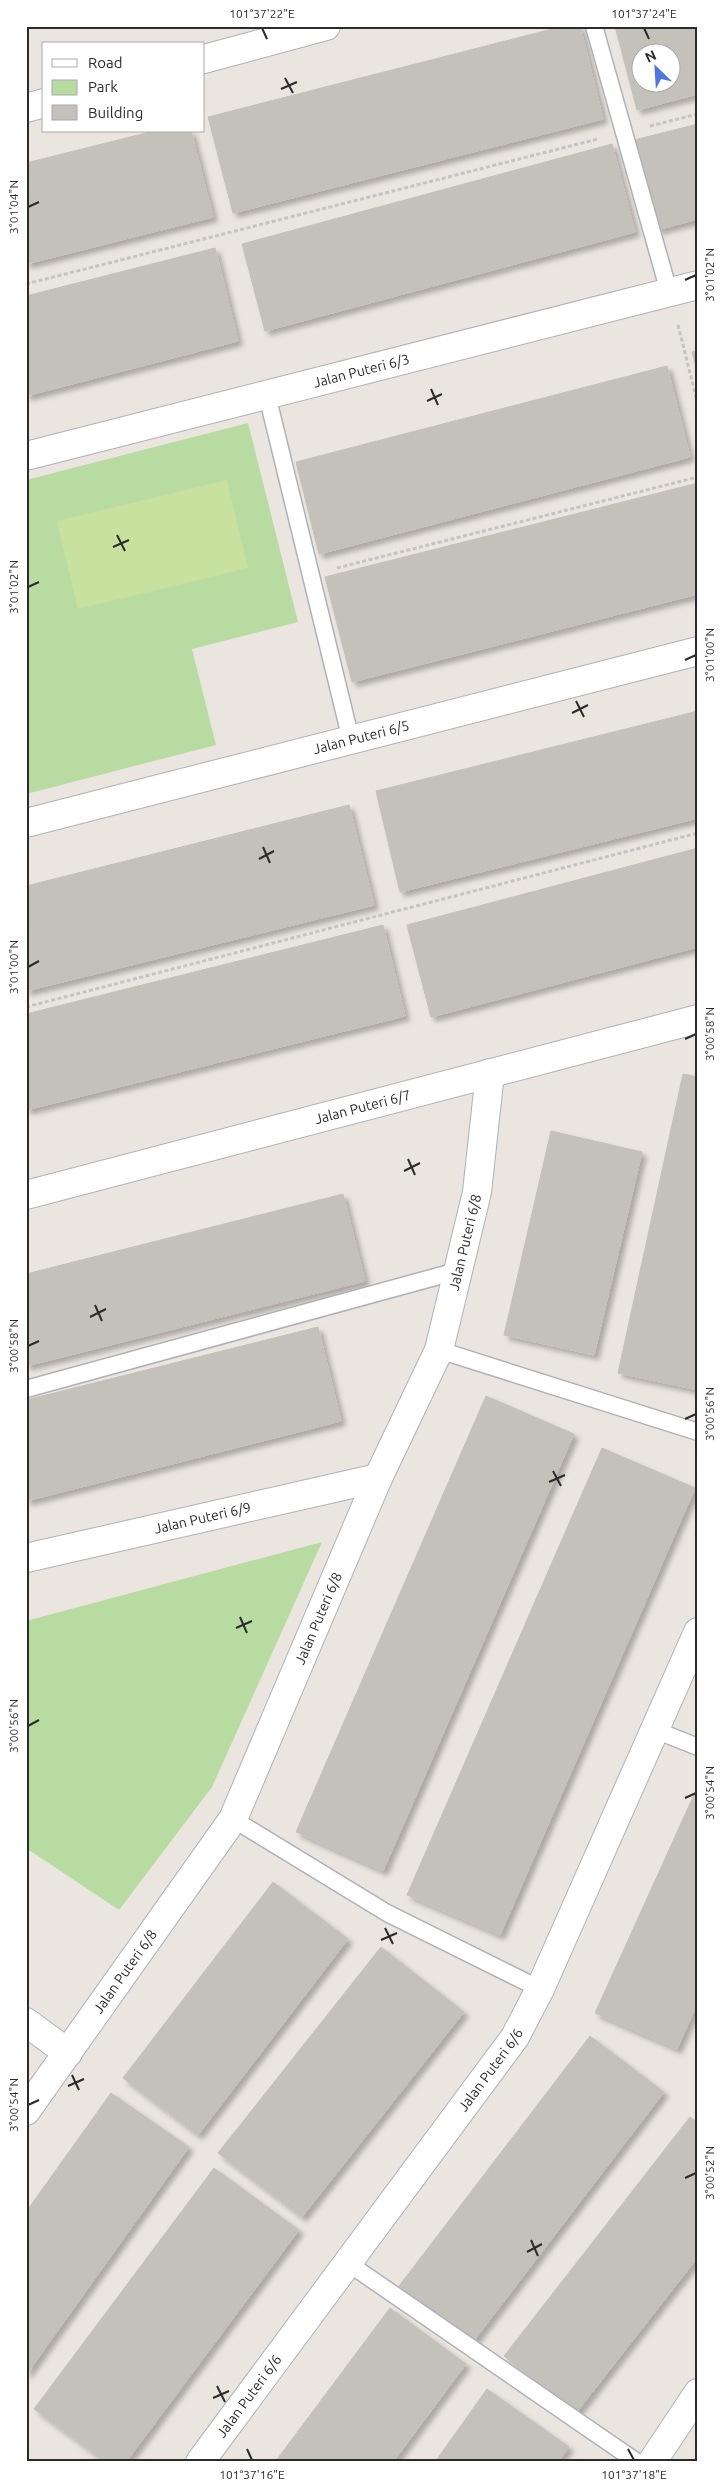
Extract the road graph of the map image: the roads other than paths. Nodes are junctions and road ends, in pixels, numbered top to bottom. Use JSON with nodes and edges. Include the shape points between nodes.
{"nodes":[{"id":1,"x":326,"y":26,"type":"edge"},
{"id":2,"x":594,"y":26,"type":"edge"},
{"id":3,"x":205,"y":59,"type":"edge"},
{"id":4,"x":42,"y":104,"type":"edge"},
{"id":5,"x":26,"y":108,"type":"edge"},
{"id":6,"x":698,"y":285,"type":"edge"},
{"id":7,"x":669,"y":292,"type":"junction"},
{"id":8,"x":267,"y":395,"type":"junction"},
{"id":9,"x":26,"y":456,"type":"edge"},
{"id":10,"x":698,"y":651,"type":"edge"},
{"id":11,"x":350,"y":740,"type":"junction"},
{"id":12,"x":26,"y":823,"type":"edge"},
{"id":13,"x":698,"y":1019,"type":"edge"},
{"id":14,"x":490,"y":1073,"type":"junction"},
{"id":15,"x":26,"y":1195,"type":"edge"},
{"id":16,"x":457,"y":1272,"type":"junction"},
{"id":17,"x":439,"y":1350,"type":"junction"},
{"id":18,"x":26,"y":1389,"type":"edge"},
{"id":19,"x":698,"y":1432,"type":"edge"},
{"id":20,"x":378,"y":1478,"type":"junction"},
{"id":21,"x":26,"y":1558,"type":"edge"},
{"id":22,"x":698,"y":1632,"type":"edge"},
{"id":23,"x":655,"y":1730,"type":"junction"},
{"id":24,"x":698,"y":1748,"type":"edge"},
{"id":25,"x":233,"y":1819,"type":"junction"},
{"id":26,"x":540,"y":1990,"type":"junction"},
{"id":27,"x":26,"y":2022,"type":"edge"},
{"id":28,"x":68,"y":2053,"type":"junction"},
{"id":29,"x":26,"y":2111,"type":"edge"},
{"id":30,"x":348,"y":2263,"type":"junction"},
{"id":31,"x":698,"y":2394,"type":"edge"},
{"id":32,"x":200,"y":2462,"type":"edge"},
{"id":33,"x":637,"y":2462,"type":"edge"},
{"id":34,"x":652,"y":2462,"type":"edge"}],
"edges":[{"from":1,"to":3,"type":"street"},
{"from":2,"to":7,"type":"lane"},
{"from":4,"to":5,"type":"street"},
{"from":6,"to":7,"type":"street","name":"Jalan Puteri 6/3"},
{"from":7,"to":8,"type":"street","name":"Jalan Puteri 6/3"},
{"from":8,"to":9,"type":"street","name":"Jalan Puteri 6/3"},
{"from":8,"to":11,"type":"lane"},
{"from":10,"to":11,"type":"street","name":"Jalan Puteri 6/5"},
{"from":11,"to":12,"type":"street","name":"Jalan Puteri 6/5"},
{"from":13,"to":14,"type":"street","name":"Jalan Puteri 6/7"},
{"from":14,"to":15,"type":"street","name":"Jalan Puteri 6/7"},
{"from":14,"to":16,"type":"street","name":"Jalan Puteri 6/8","via":[[478,1192]]},
{"from":16,"to":17,"type":"street","name":"Jalan Puteri 6/8"},
{"from":16,"to":18,"type":"lane"},
{"from":17,"to":19,"type":"lane"},
{"from":17,"to":20,"type":"street","name":"Jalan Puteri 6/8"},
{"from":20,"to":21,"type":"street","name":"Jalan Puteri 6/9"},
{"from":20,"to":25,"type":"street","name":"Jalan Puteri 6/8"},
{"from":22,"to":23,"type":"street","name":"Jalan Puteri 6/6"},
{"from":23,"to":24,"type":"lane"},
{"from":23,"to":26,"type":"street","name":"Jalan Puteri 6/6"},
{"from":25,"to":26,"type":"lane","via":[[387,1913]]},
{"from":25,"to":28,"type":"street","name":"Jalan Puteri 6/8"},
{"from":26,"to":30,"type":"street","name":"Jalan Puteri 6/6","via":[[515,2037]]},
{"from":27,"to":28,"type":"street"},
{"from":28,"to":29,"type":"street","name":"Jalan Puteri 6/8"},
{"from":30,"to":32,"type":"street","name":"Jalan Puteri 6/6"},
{"from":30,"to":33,"type":"lane"},
{"from":31,"to":34,"type":"street"}]}
